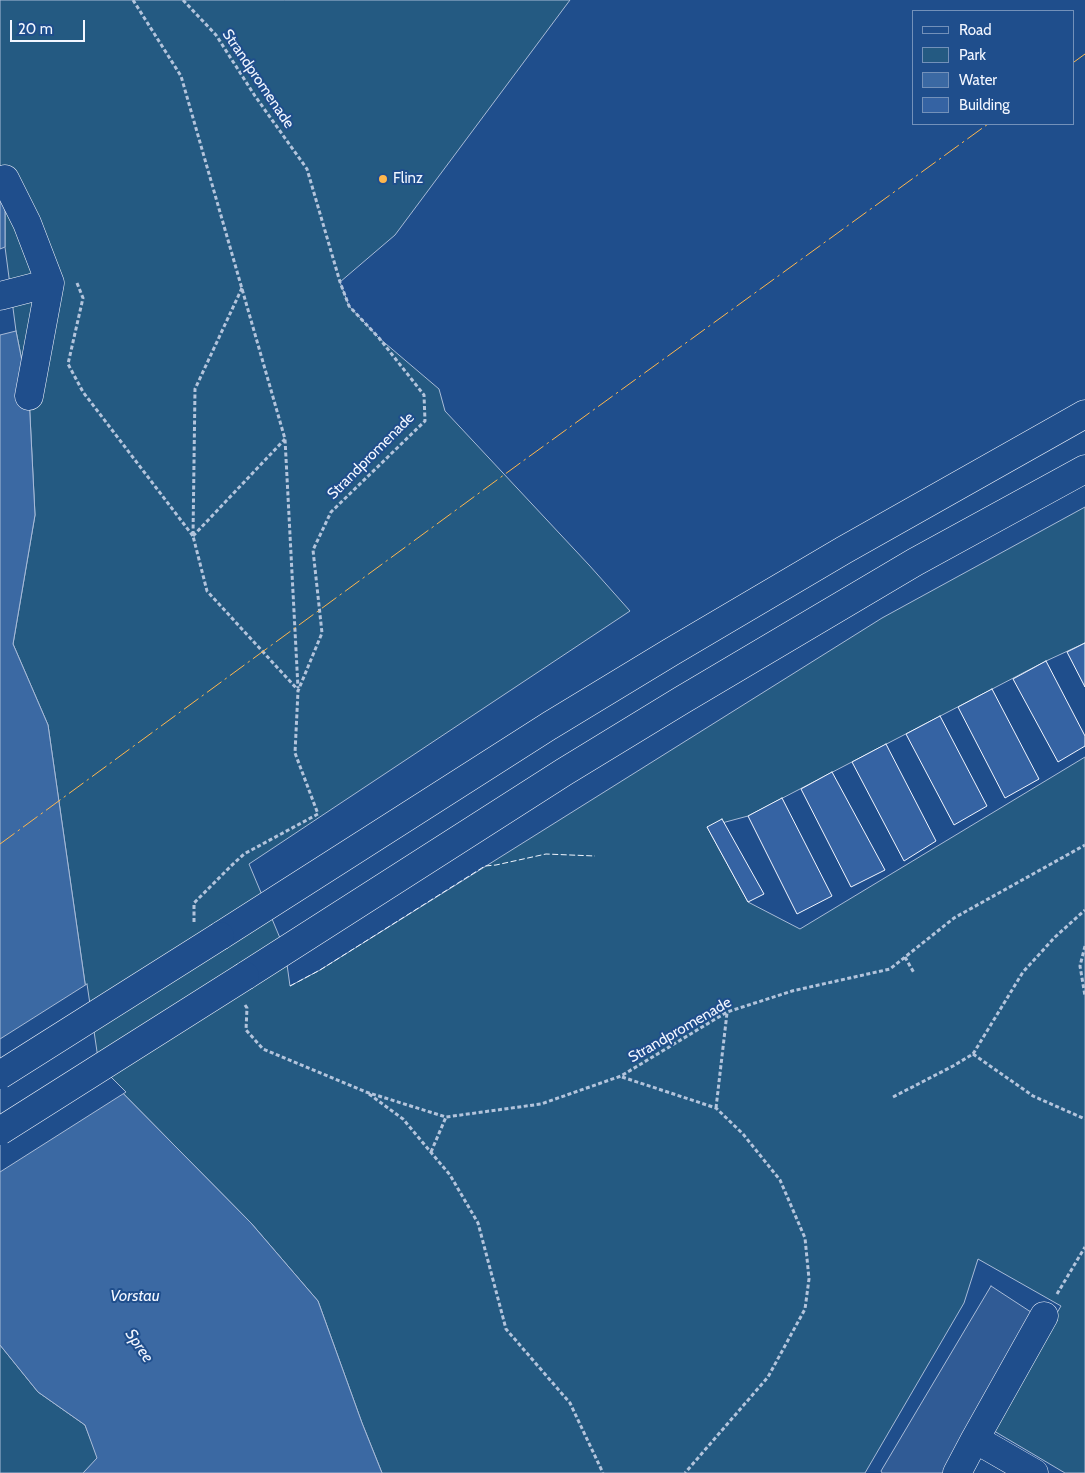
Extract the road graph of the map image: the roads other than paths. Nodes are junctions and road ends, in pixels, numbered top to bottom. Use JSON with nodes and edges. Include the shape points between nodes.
{"nodes":[{"id":1,"x":5,"y":179,"type":"dead end"},
{"id":2,"x":50,"y":283,"type":"junction"},
{"id":3,"x":0,"y":296,"type":"edge"},
{"id":4,"x":29,"y":396,"type":"dead end"},
{"id":5,"x":1085,"y":414,"type":"edge"},
{"id":6,"x":1085,"y":469,"type":"edge"},
{"id":7,"x":0,"y":1075,"type":"edge"},
{"id":8,"x":0,"y":1131,"type":"edge"},
{"id":9,"x":1044,"y":1316,"type":"road end"},
{"id":10,"x":975,"y":1439,"type":"junction"},
{"id":11,"x":957,"y":1473,"type":"edge"},
{"id":12,"x":1034,"y":1473,"type":"edge"}],
"edges":[{"from":1,"to":2,"type":"main road","via":[[27,223]]},
{"from":2,"to":3,"type":"main road"},
{"from":2,"to":4,"type":"main road"},
{"from":5,"to":7,"type":"main road","bridge":true,"via":[[844,550],[549,726]]},
{"from":6,"to":8,"type":"main road","bridge":true,"via":[[915,562],[690,695]]},
{"from":9,"to":10,"type":"main road"},
{"from":10,"to":11,"type":"main road"},
{"from":10,"to":12,"type":"main road"}]}
